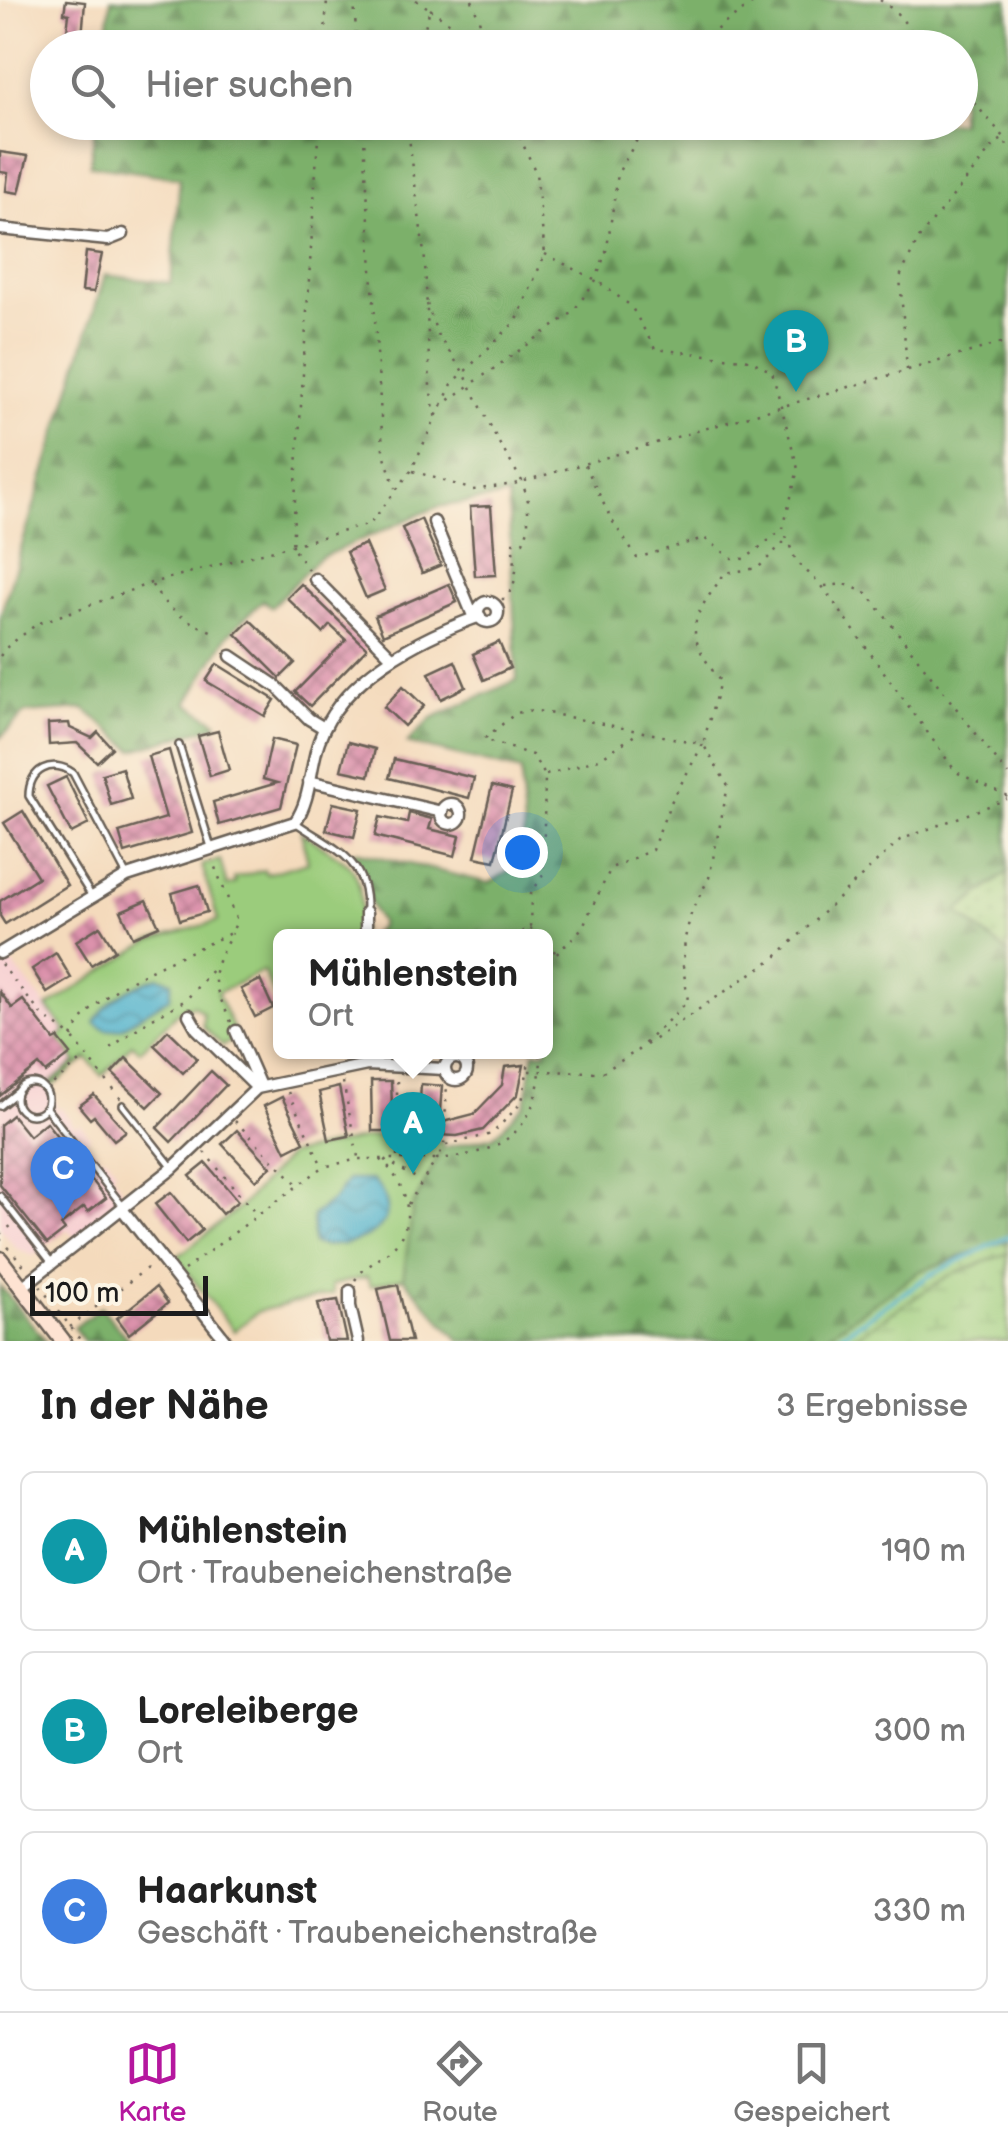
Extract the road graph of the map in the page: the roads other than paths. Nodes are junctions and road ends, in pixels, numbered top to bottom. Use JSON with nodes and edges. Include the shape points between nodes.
{"nodes":[{"id":1,"x":0,"y":229,"type":"edge"},
{"id":2,"x":123,"y":234,"type":"dead end"},
{"id":3,"x":434,"y":522,"type":"dead end"},
{"id":4,"x":315,"y":580,"type":"road end"},
{"id":5,"x":496,"y":606,"type":"road end"},
{"id":6,"x":477,"y":617,"type":"junction"},
{"id":7,"x":230,"y":656,"type":"dead end"},
{"id":8,"x":390,"y":656,"type":"junction"},
{"id":9,"x":324,"y":728,"type":"junction"},
{"id":10,"x":179,"y":745,"type":"dead end"},
{"id":11,"x":308,"y":781,"type":"junction"},
{"id":12,"x":442,"y":812,"type":"dead end"},
{"id":13,"x":295,"y":822,"type":"junction"},
{"id":14,"x":210,"y":850,"type":"junction"},
{"id":15,"x":127,"y":876,"type":"junction"},
{"id":16,"x":91,"y":895,"type":"junction"},
{"id":17,"x":366,"y":912,"type":"joint"},
{"id":18,"x":366,"y":929,"type":"edge"},
{"id":19,"x":2,"y":948,"type":"edge"},
{"id":20,"x":189,"y":1015,"type":"road end"},
{"id":21,"x":236,"y":1031,"type":"road end"},
{"id":22,"x":367,"y":1059,"type":"edge"},
{"id":23,"x":451,"y":1059,"type":"edge"},
{"id":24,"x":465,"y":1059,"type":"edge"},
{"id":25,"x":367,"y":1065,"type":"junction"},
{"id":26,"x":445,"y":1073,"type":"junction"},
{"id":27,"x":259,"y":1088,"type":"junction"},
{"id":28,"x":18,"y":1091,"type":"junction"},
{"id":29,"x":123,"y":1104,"type":"road end"},
{"id":30,"x":0,"y":1106,"type":"edge"},
{"id":31,"x":46,"y":1108,"type":"junction"},
{"id":32,"x":173,"y":1168,"type":"junction"},
{"id":33,"x":0,"y":1196,"type":"edge"},
{"id":34,"x":123,"y":1208,"type":"junction"},
{"id":35,"x":0,"y":1259,"type":"edge"},
{"id":36,"x":52,"y":1264,"type":"junction"},
{"id":37,"x":28,"y":1282,"type":"junction"},
{"id":38,"x":350,"y":1291,"type":"road end"},
{"id":39,"x":67,"y":1334,"type":"edge"},
{"id":40,"x":226,"y":1341,"type":"edge"},
{"id":41,"x":358,"y":1341,"type":"edge"}],
"edges":[{"from":1,"to":2,"type":"street","via":[[108,240]]},
{"from":3,"to":6,"type":"street"},
{"from":4,"to":8,"type":"street"},
{"from":5,"to":6,"type":"street","via":[[483,604]]},
{"from":6,"to":8,"type":"street"},
{"from":7,"to":9,"type":"street"},
{"from":8,"to":9,"type":"street"},
{"from":9,"to":11,"type":"street"},
{"from":10,"to":14,"type":"lane"},
{"from":11,"to":12,"type":"street"},
{"from":11,"to":13,"type":"street"},
{"from":13,"to":14,"type":"street"},
{"from":13,"to":17,"type":"lane","via":[[355,864]]},
{"from":14,"to":15,"type":"street"},
{"from":15,"to":16,"type":"street"},
{"from":15,"to":16,"type":"lane","via":[[73,773],[58,766],[40,770],[29,785],[32,803]]},
{"from":16,"to":19,"type":"street"},
{"from":17,"to":18,"type":"street"},
{"from":20,"to":27,"type":"street"},
{"from":21,"to":27,"type":"street"},
{"from":22,"to":25,"type":"street"},
{"from":23,"to":26,"type":"street"},
{"from":24,"to":26,"type":"street","via":[[464,1077]]},
{"from":25,"to":26,"type":"street"},
{"from":25,"to":27,"type":"street"},
{"from":27,"to":32,"type":"street"},
{"from":28,"to":30,"type":"lane"},
{"from":28,"to":31,"type":"lane","via":[[17,1104],[26,1114]]},
{"from":28,"to":31,"type":"lane","via":[[39,1085],[46,1090]]},
{"from":29,"to":32,"type":"lane"},
{"from":31,"to":34,"type":"lane"},
{"from":32,"to":34,"type":"street"},
{"from":33,"to":36,"type":"lane"},
{"from":34,"to":36,"type":"street"},
{"from":34,"to":40,"type":"street"},
{"from":35,"to":37,"type":"main road"},
{"from":36,"to":37,"type":"street"},
{"from":37,"to":39,"type":"main road"},
{"from":38,"to":41,"type":"street"}]}
